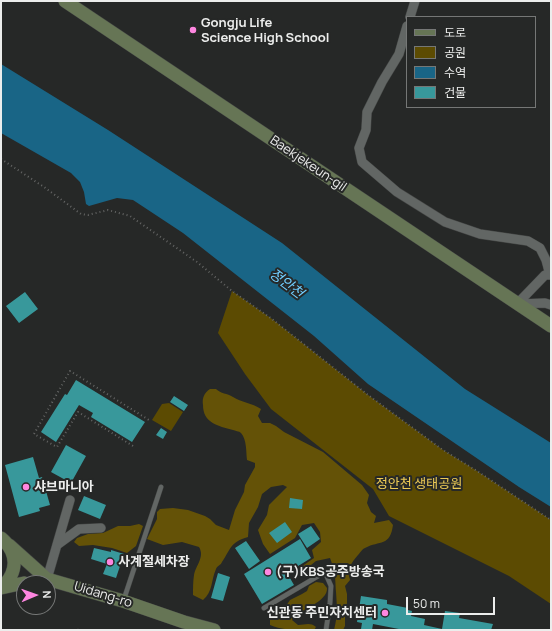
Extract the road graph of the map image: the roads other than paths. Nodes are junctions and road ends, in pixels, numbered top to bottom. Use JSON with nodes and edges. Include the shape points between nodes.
{"nodes":[{"id":1,"x":65,"y":1,"type":"edge"},
{"id":2,"x":415,"y":1,"type":"edge"},
{"id":3,"x":410,"y":16,"type":"edge"},
{"id":4,"x":406,"y":30,"type":"edge"},
{"id":5,"x":550,"y":275,"type":"edge"},
{"id":6,"x":517,"y":304,"type":"junction"},
{"id":7,"x":551,"y":304,"type":"edge"},
{"id":8,"x":551,"y":326,"type":"edge"},
{"id":9,"x":161,"y":487,"type":"dead end"},
{"id":10,"x":70,"y":500,"type":"dead end"},
{"id":11,"x":101,"y":528,"type":"dead end"},
{"id":12,"x":5,"y":542,"type":"edge"},
{"id":13,"x":57,"y":545,"type":"junction"},
{"id":14,"x":42,"y":575,"type":"edge"},
{"id":15,"x":48,"y":575,"type":"edge"},
{"id":16,"x":56,"y":582,"type":"edge"},
{"id":17,"x":16,"y":585,"type":"edge"},
{"id":18,"x":1,"y":588,"type":"edge"},
{"id":19,"x":123,"y":601,"type":"junction"},
{"id":20,"x":264,"y":608,"type":"dead end"},
{"id":21,"x":209,"y":629,"type":"edge"},
{"id":22,"x":326,"y":630,"type":"edge"}],
"edges":[{"from":1,"to":6,"type":"main road","name":"Baekjekeun-gil"},
{"from":2,"to":3,"type":"street"},
{"from":4,"to":5,"type":"street","via":[[399,54],[367,112],[366,130],[359,148],[362,162],[397,192],[445,222],[480,234],[528,241],[540,248]]},
{"from":5,"to":6,"type":"street","via":[[545,274]]},
{"from":6,"to":7,"type":"street"},
{"from":6,"to":8,"type":"main road","name":"Baekjekeun-gil"},
{"from":9,"to":19,"type":"lane"},
{"from":10,"to":13,"type":"street"},
{"from":11,"to":13,"type":"street","via":[[79,529]]},
{"from":12,"to":14,"type":"main road"},
{"from":12,"to":18,"type":"main road","via":[[13,554],[14,563],[13,573]]},
{"from":13,"to":15,"type":"street"},
{"from":16,"to":19,"type":"main road","name":"Uidang-ro"},
{"from":17,"to":18,"type":"main road"},
{"from":19,"to":21,"type":"main road","name":"Uidang-ro"},
{"from":20,"to":22,"type":"lane","via":[[325,572],[331,586]]}]}
